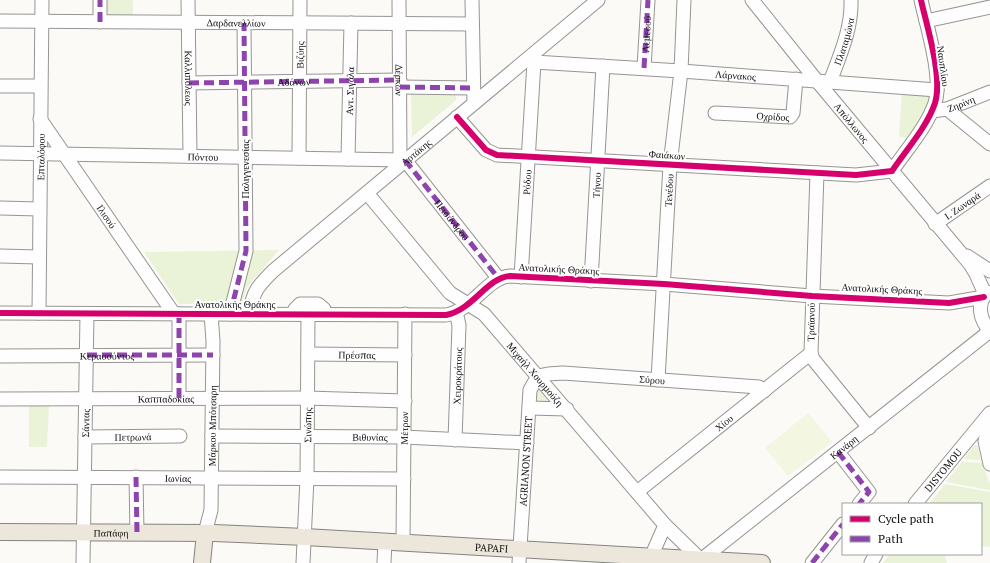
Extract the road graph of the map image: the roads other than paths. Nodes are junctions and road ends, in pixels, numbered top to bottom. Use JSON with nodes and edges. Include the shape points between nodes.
{"nodes":[{"id":1,"x":42,"y":0,"type":"edge"},
{"id":2,"x":100,"y":0,"type":"edge"},
{"id":3,"x":188,"y":0,"type":"edge"},
{"id":4,"x":300,"y":0,"type":"edge"},
{"id":5,"x":400,"y":0,"type":"edge"},
{"id":6,"x":472,"y":0,"type":"edge"},
{"id":7,"x":598,"y":0,"type":"edge"},
{"id":8,"x":648,"y":0,"type":"edge"},
{"id":9,"x":684,"y":0,"type":"edge"},
{"id":10,"x":752,"y":0,"type":"edge"},
{"id":11,"x":851,"y":0,"type":"edge"},
{"id":12,"x":921,"y":0,"type":"edge"},
{"id":13,"x":990,"y":7,"type":"edge"},
{"id":14,"x":0,"y":21,"type":"edge"},
{"id":15,"x":926,"y":21,"type":"junction"},
{"id":16,"x":41,"y":22,"type":"junction"},
{"id":17,"x":100,"y":22,"type":"junction"},
{"id":18,"x":188,"y":22,"type":"junction"},
{"id":19,"x":244,"y":23,"type":"junction"},
{"id":20,"x":300,"y":23,"type":"junction"},
{"id":21,"x":351,"y":23,"type":"junction"},
{"id":22,"x":400,"y":24,"type":"junction"},
{"id":23,"x":472,"y":24,"type":"junction"},
{"id":24,"x":532,"y":60,"type":"junction"},
{"id":25,"x":603,"y":66,"type":"junction"},
{"id":26,"x":644,"y":68,"type":"junction"},
{"id":27,"x":681,"y":70,"type":"junction"},
{"id":28,"x":796,"y":79,"type":"junction"},
{"id":29,"x":350,"y":81,"type":"junction"},
{"id":30,"x":817,"y":81,"type":"junction"},
{"id":31,"x":244,"y":82,"type":"junction"},
{"id":32,"x":298,"y":82,"type":"junction"},
{"id":33,"x":830,"y":82,"type":"junction"},
{"id":34,"x":189,"y":83,"type":"junction"},
{"id":35,"x":400,"y":84,"type":"junction"},
{"id":36,"x":0,"y":86,"type":"edge"},
{"id":37,"x":40,"y":86,"type":"junction"},
{"id":38,"x":473,"y":88,"type":"junction"},
{"id":39,"x":937,"y":90,"type":"junction"},
{"id":40,"x":990,"y":92,"type":"edge"},
{"id":41,"x":474,"y":103,"type":"junction"},
{"id":42,"x":947,"y":109,"type":"junction"},
{"id":43,"x":932,"y":111,"type":"junction"},
{"id":44,"x":715,"y":113,"type":"dead end"},
{"id":45,"x":456,"y":117,"type":"junction"},
{"id":46,"x":40,"y":119,"type":"junction"},
{"id":47,"x":990,"y":144,"type":"edge"},
{"id":48,"x":0,"y":153,"type":"edge"},
{"id":49,"x":40,"y":153,"type":"junction"},
{"id":50,"x":64,"y":153,"type":"junction"},
{"id":51,"x":84,"y":154,"type":"junction"},
{"id":52,"x":190,"y":156,"type":"junction"},
{"id":53,"x":246,"y":157,"type":"junction"},
{"id":54,"x":529,"y":157,"type":"junction"},
{"id":55,"x":299,"y":158,"type":"junction"},
{"id":56,"x":348,"y":159,"type":"junction"},
{"id":57,"x":377,"y":159,"type":"junction"},
{"id":58,"x":403,"y":160,"type":"junction"},
{"id":59,"x":598,"y":160,"type":"junction"},
{"id":60,"x":670,"y":165,"type":"junction"},
{"id":61,"x":892,"y":171,"type":"junction"},
{"id":62,"x":817,"y":173,"type":"junction"},
{"id":63,"x":83,"y":182,"type":"junction"},
{"id":64,"x":380,"y":182,"type":"junction"},
{"id":65,"x":990,"y":186,"type":"edge"},
{"id":66,"x":367,"y":193,"type":"junction"},
{"id":67,"x":0,"y":208,"type":"edge"},
{"id":68,"x":39,"y":210,"type":"junction"},
{"id":69,"x":935,"y":224,"type":"junction"},
{"id":70,"x":952,"y":244,"type":"junction"},
{"id":71,"x":0,"y":256,"type":"edge"},
{"id":72,"x":39,"y":257,"type":"junction"},
{"id":73,"x":990,"y":271,"type":"edge"},
{"id":74,"x":521,"y":277,"type":"junction"},
{"id":75,"x":499,"y":279,"type":"junction"},
{"id":76,"x":591,"y":281,"type":"junction"},
{"id":77,"x":664,"y":284,"type":"junction"},
{"id":78,"x":986,"y":294,"type":"edge"},
{"id":79,"x":812,"y":296,"type":"junction"},
{"id":80,"x":949,"y":303,"type":"junction"},
{"id":81,"x":470,"y":305,"type":"junction"},
{"id":82,"x":295,"y":309,"type":"dead end"},
{"id":83,"x":324,"y":309,"type":"dead end"},
{"id":84,"x":456,"y":312,"type":"junction"},
{"id":85,"x":0,"y":313,"type":"edge"},
{"id":86,"x":39,"y":313,"type":"junction"},
{"id":87,"x":87,"y":314,"type":"junction"},
{"id":88,"x":177,"y":314,"type":"junction"},
{"id":89,"x":220,"y":314,"type":"junction"},
{"id":90,"x":250,"y":314,"type":"junction"},
{"id":91,"x":308,"y":314,"type":"junction"},
{"id":92,"x":405,"y":314,"type":"junction"},
{"id":93,"x":981,"y":315,"type":"junction"},
{"id":94,"x":990,"y":331,"type":"edge"},
{"id":95,"x":811,"y":353,"type":"junction"},
{"id":96,"x":308,"y":354,"type":"junction"},
{"id":97,"x":179,"y":355,"type":"junction"},
{"id":98,"x":213,"y":355,"type":"junction"},
{"id":99,"x":405,"y":355,"type":"junction"},
{"id":100,"x":0,"y":356,"type":"edge"},
{"id":101,"x":87,"y":356,"type":"junction"},
{"id":102,"x":539,"y":376,"type":"junction"},
{"id":103,"x":658,"y":380,"type":"junction"},
{"id":104,"x":764,"y":391,"type":"junction"},
{"id":105,"x":86,"y":398,"type":"junction"},
{"id":106,"x":179,"y":398,"type":"junction"},
{"id":107,"x":213,"y":398,"type":"junction"},
{"id":108,"x":307,"y":398,"type":"junction"},
{"id":109,"x":0,"y":399,"type":"edge"},
{"id":110,"x":405,"y":401,"type":"junction"},
{"id":111,"x":529,"y":408,"type":"junction"},
{"id":112,"x":567,"y":409,"type":"junction"},
{"id":113,"x":990,"y":413,"type":"edge"},
{"id":114,"x":990,"y":421,"type":"edge"},
{"id":115,"x":869,"y":428,"type":"junction"},
{"id":116,"x":971,"y":435,"type":"junction"},
{"id":117,"x":180,"y":436,"type":"dead end"},
{"id":118,"x":212,"y":436,"type":"junction"},
{"id":119,"x":307,"y":436,"type":"junction"},
{"id":120,"x":404,"y":436,"type":"junction"},
{"id":121,"x":85,"y":437,"type":"junction"},
{"id":122,"x":455,"y":440,"type":"junction"},
{"id":123,"x":985,"y":441,"type":"junction"},
{"id":124,"x":527,"y":443,"type":"junction"},
{"id":125,"x":838,"y":452,"type":"junction"},
{"id":126,"x":990,"y":464,"type":"edge"},
{"id":127,"x":0,"y":477,"type":"edge"},
{"id":128,"x":85,"y":477,"type":"junction"},
{"id":129,"x":136,"y":477,"type":"junction"},
{"id":130,"x":212,"y":478,"type":"junction"},
{"id":131,"x":308,"y":478,"type":"junction"},
{"id":132,"x":404,"y":479,"type":"junction"},
{"id":133,"x":638,"y":492,"type":"junction"},
{"id":134,"x":860,"y":503,"type":"edge"},
{"id":135,"x":916,"y":503,"type":"edge"},
{"id":136,"x":666,"y":525,"type":"junction"},
{"id":137,"x":842,"y":525,"type":"edge"},
{"id":138,"x":0,"y":532,"type":"edge"},
{"id":139,"x":84,"y":533,"type":"junction"},
{"id":140,"x":137,"y":533,"type":"junction"},
{"id":141,"x":213,"y":533,"type":"junction"},
{"id":142,"x":305,"y":537,"type":"junction"},
{"id":143,"x":385,"y":541,"type":"junction"},
{"id":144,"x":403,"y":542,"type":"junction"},
{"id":145,"x":520,"y":556,"type":"edge"},
{"id":146,"x":652,"y":560,"type":"edge"},
{"id":147,"x":699,"y":562,"type":"edge"},
{"id":148,"x":83,"y":563,"type":"edge"},
{"id":149,"x":202,"y":563,"type":"edge"},
{"id":150,"x":303,"y":563,"type":"edge"},
{"id":151,"x":384,"y":563,"type":"edge"},
{"id":152,"x":762,"y":563,"type":"edge"},
{"id":153,"x":812,"y":563,"type":"edge"}],
"edges":[{"from":1,"to":16,"type":"street","name":"Επταλόφου"},
{"from":2,"to":17,"type":"street"},
{"from":3,"to":18,"type":"street","name":"Καλλιπόλεως"},
{"from":4,"to":20,"type":"street","name":"Βιζύης"},
{"from":5,"to":22,"type":"street","name":"Δέρκων"},
{"from":6,"to":23,"type":"street"},
{"from":7,"to":24,"type":"street","name":"Αρτάκης"},
{"from":8,"to":26,"type":"street","name":"Λεμεσού"},
{"from":9,"to":27,"type":"street","name":"Τενέδου"},
{"from":10,"to":30,"type":"street","name":"Απόλλωνος"},
{"from":11,"to":33,"type":"street","name":"Πλαταμώνα","via":[[848,30]]},
{"from":12,"to":15,"type":"street","name":"Ναυπλίου"},
{"from":13,"to":15,"type":"street"},
{"from":14,"to":16,"type":"street","name":"Δαρδανελλίων"},
{"from":15,"to":39,"type":"street","name":"Ναυπλίου"},
{"from":16,"to":17,"type":"street","name":"Δαρδανελλίων"},
{"from":16,"to":37,"type":"street","name":"Επταλόφου"},
{"from":17,"to":18,"type":"street","name":"Δαρδανελλίων"},
{"from":18,"to":19,"type":"street","name":"Δαρδανελλίων"},
{"from":18,"to":34,"type":"street","name":"Καλλιπόλεως"},
{"from":19,"to":20,"type":"street","name":"Δαρδανελλίων"},
{"from":19,"to":31,"type":"street","name":"Παλιγγενεσίας"},
{"from":20,"to":21,"type":"street","name":"Δαρδανελλίων"},
{"from":20,"to":32,"type":"street","name":"Βιζύης"},
{"from":21,"to":22,"type":"street","name":"Δαρδανελλίων"},
{"from":21,"to":29,"type":"street","name":"Αντ. Σιγάλα"},
{"from":22,"to":23,"type":"street","name":"Δαρδανελλίων"},
{"from":22,"to":35,"type":"street","name":"Δέρκων"},
{"from":23,"to":38,"type":"street"},
{"from":24,"to":25,"type":"street","name":"Λάρνακος"},
{"from":24,"to":41,"type":"street","name":"Αρτάκης"},
{"from":24,"to":54,"type":"street","name":"Ρόδου"},
{"from":25,"to":26,"type":"street","name":"Λάρνακος"},
{"from":25,"to":59,"type":"street","name":"Τήνου"},
{"from":26,"to":27,"type":"street","name":"Λάρνακος"},
{"from":27,"to":28,"type":"street","name":"Λάρνακος"},
{"from":27,"to":60,"type":"street","name":"Τενέδου"},
{"from":28,"to":30,"type":"street","name":"Λάρνακος"},
{"from":28,"to":44,"type":"street","name":"Οχρίδος","via":[[793,113],[790,117]]},
{"from":29,"to":32,"type":"street","name":"Αδάνων"},
{"from":29,"to":35,"type":"street","name":"Αδάνων"},
{"from":29,"to":56,"type":"street","name":"Αντ. Σιγάλα"},
{"from":30,"to":33,"type":"street","name":"Λάρνακος"},
{"from":30,"to":61,"type":"street","name":"Απόλλωνος"},
{"from":31,"to":32,"type":"street","name":"Αδάνων"},
{"from":31,"to":34,"type":"street","name":"Αδάνων"},
{"from":31,"to":53,"type":"street","name":"Παλιγγενεσίας"},
{"from":32,"to":55,"type":"street","name":"Βιζύης"},
{"from":33,"to":39,"type":"street","name":"Λάρνακος"},
{"from":34,"to":52,"type":"street","name":"Καλλιπόλεως"},
{"from":35,"to":38,"type":"street","name":"Αδάνων"},
{"from":35,"to":58,"type":"street","name":"Δέρκων"},
{"from":36,"to":37,"type":"street"},
{"from":37,"to":46,"type":"street","name":"Επταλόφου"},
{"from":38,"to":41,"type":"street"},
{"from":39,"to":43,"type":"street","name":"Ναυπλίου"},
{"from":40,"to":42,"type":"street","name":"Ζηρίνη"},
{"from":41,"to":45,"type":"street","name":"Αρτάκης"},
{"from":42,"to":43,"type":"street","name":"Ζηρίνη"},
{"from":42,"to":47,"type":"street"},
{"from":43,"to":61,"type":"street","name":"Ναυπλίου"},
{"from":45,"to":54,"type":"street","name":"Φαιάκων","via":[[490,153]]},
{"from":45,"to":58,"type":"street","name":"Αρτάκης"},
{"from":46,"to":49,"type":"street","name":"Επταλόφου"},
{"from":46,"to":50,"type":"street","name":"Ιλισού"},
{"from":48,"to":49,"type":"street","name":"Πόντου"},
{"from":49,"to":50,"type":"street","name":"Πόντου"},
{"from":49,"to":68,"type":"street","name":"Επταλόφου"},
{"from":50,"to":51,"type":"street","name":"Πόντου"},
{"from":50,"to":63,"type":"street","name":"Ιλισού"},
{"from":51,"to":52,"type":"street","name":"Πόντου"},
{"from":51,"to":63,"type":"street"},
{"from":52,"to":53,"type":"street","name":"Πόντου"},
{"from":53,"to":55,"type":"street","name":"Πόντου"},
{"from":53,"to":89,"type":"street","name":"Παλιγγενεσίας","via":[[246,251]]},
{"from":54,"to":59,"type":"street","name":"Φαιάκων"},
{"from":54,"to":74,"type":"street","name":"Ρόδου"},
{"from":55,"to":56,"type":"street","name":"Πόντου"},
{"from":56,"to":57,"type":"street","name":"Πόντου"},
{"from":57,"to":58,"type":"street","name":"Πόντου"},
{"from":57,"to":64,"type":"street"},
{"from":58,"to":64,"type":"street","name":"Αρτάκης"},
{"from":58,"to":75,"type":"street","name":"Πεισάνδρου"},
{"from":59,"to":60,"type":"street","name":"Φαιάκων"},
{"from":59,"to":76,"type":"street","name":"Τήνου"},
{"from":60,"to":62,"type":"street","name":"Φαιάκων"},
{"from":60,"to":77,"type":"street","name":"Τενέδου"},
{"from":61,"to":62,"type":"street","name":"Φαιάκων","via":[[856,175]]},
{"from":61,"to":69,"type":"street","name":"Απόλλωνος"},
{"from":62,"to":79,"type":"street","name":"Τραϊανού"},
{"from":63,"to":88,"type":"street","name":"Ιλισού"},
{"from":64,"to":66,"type":"street","name":"Αρτάκης"},
{"from":65,"to":69,"type":"street","name":"Ι. Ζωναρά"},
{"from":66,"to":81,"type":"street","name":"Μιχαήλ Χουρμούζη","via":[[450,293]]},
{"from":66,"to":90,"type":"street","name":"Αρτάκης","via":[[262,283],[253,294]]},
{"from":67,"to":68,"type":"street"},
{"from":68,"to":72,"type":"street","name":"Επταλόφου"},
{"from":69,"to":70,"type":"street","name":"Απόλλωνος"},
{"from":70,"to":73,"type":"street","name":"Απόλλωνος"},
{"from":70,"to":78,"type":"street","name":"Απόλλωνος","via":[[976,274]]},
{"from":71,"to":72,"type":"street"},
{"from":72,"to":86,"type":"street","name":"Επταλόφου"},
{"from":74,"to":75,"type":"street","name":"Ανατολικής Θράκης","via":[[508,276]]},
{"from":74,"to":76,"type":"street","name":"Ανατολικής Θράκης"},
{"from":75,"to":81,"type":"street","name":"Ανατολικής Θράκης"},
{"from":76,"to":77,"type":"street","name":"Ανατολικής Θράκης"},
{"from":77,"to":79,"type":"street","name":"Ανατολικής Θράκης"},
{"from":77,"to":103,"type":"street","name":"Τενέδου"},
{"from":78,"to":80,"type":"street","name":"Ανατολικής Θράκης"},
{"from":78,"to":93,"type":"street"},
{"from":79,"to":80,"type":"street","name":"Ανατολικής Θράκης"},
{"from":79,"to":95,"type":"street","name":"Τραϊανού"},
{"from":80,"to":93,"type":"street","name":"Ανατολικής Θράκης"},
{"from":81,"to":84,"type":"street","name":"Ανατολικής Θράκης"},
{"from":81,"to":102,"type":"street","name":"Μιχαήλ Χουρμούζη","via":[[484,314]]},
{"from":82,"to":83,"type":"street","via":[[300,304],[318,304]]},
{"from":84,"to":92,"type":"street","name":"Ανατολικής Θράκης","via":[[443,315]]},
{"from":84,"to":122,"type":"street","name":"Χειροκράτους","via":[[459,325]]},
{"from":85,"to":86,"type":"street","name":"Ανατολικής Θράκης"},
{"from":86,"to":87,"type":"street","name":"Ανατολικής Θράκης"},
{"from":87,"to":88,"type":"street","name":"Ανατολικής Θράκης"},
{"from":87,"to":101,"type":"street","name":"Σάντας"},
{"from":88,"to":89,"type":"street","name":"Ανατολικής Θράκης"},
{"from":88,"to":97,"type":"street"},
{"from":89,"to":90,"type":"street","name":"Ανατολικής Θράκης"},
{"from":89,"to":98,"type":"street","name":"Μάρκου Μπότσαρη","via":[[219,328],[213,341]]},
{"from":90,"to":91,"type":"street","name":"Ανατολικής Θράκης"},
{"from":91,"to":92,"type":"street","name":"Ανατολικής Θράκης"},
{"from":91,"to":96,"type":"street","name":"Σινώπης"},
{"from":92,"to":99,"type":"street","name":"Μέτρων"},
{"from":93,"to":94,"type":"street"},
{"from":94,"to":115,"type":"street","name":"Κανάρη"},
{"from":95,"to":104,"type":"street","name":"Χίου"},
{"from":95,"to":115,"type":"street","name":"Τραϊανού","via":[[813,359]]},
{"from":96,"to":99,"type":"street","name":"Πρέσπας"},
{"from":96,"to":108,"type":"street","name":"Σινώπης"},
{"from":97,"to":98,"type":"street","name":"Κερασούντος"},
{"from":97,"to":101,"type":"street","name":"Κερασούντος"},
{"from":97,"to":106,"type":"street"},
{"from":98,"to":107,"type":"street","name":"Μάρκου Μπότσαρη"},
{"from":99,"to":110,"type":"street","name":"Μέτρων"},
{"from":100,"to":101,"type":"street","name":"Κερασούντος"},
{"from":101,"to":105,"type":"street","name":"Σάντας"},
{"from":102,"to":103,"type":"street","name":"Σύρου","via":[[563,373]]},
{"from":102,"to":111,"type":"street","name":"AGRIANON STREET","via":[[531,388]]},
{"from":102,"to":112,"type":"street","name":"Μιχαήλ Χουρμούζη"},
{"from":103,"to":104,"type":"street","name":"Σύρου","via":[[759,387]]},
{"from":104,"to":133,"type":"street","name":"Χίου"},
{"from":105,"to":106,"type":"street","name":"Καππαδοκίας"},
{"from":105,"to":109,"type":"street","name":"Καππαδοκίας"},
{"from":105,"to":121,"type":"street","name":"Σάντας"},
{"from":106,"to":107,"type":"street","name":"Καππαδοκίας"},
{"from":107,"to":108,"type":"street","name":"Καππαδοκίας"},
{"from":107,"to":118,"type":"street","name":"Μάρκου Μπότσαρη"},
{"from":108,"to":110,"type":"street","name":"Καππαδοκίας"},
{"from":108,"to":119,"type":"street","name":"Σινώπης"},
{"from":110,"to":120,"type":"street","name":"Μέτρων"},
{"from":111,"to":112,"type":"street"},
{"from":111,"to":124,"type":"street","name":"AGRIANON STREET"},
{"from":112,"to":133,"type":"street","name":"Μιχαήλ Χουρμούζη"},
{"from":113,"to":116,"type":"street","name":"DISTOMOU"},
{"from":114,"to":123,"type":"street"},
{"from":115,"to":125,"type":"street","name":"Κανάρη"},
{"from":116,"to":123,"type":"street","via":[[979,436]]},
{"from":116,"to":135,"type":"street","name":"DISTOMOU"},
{"from":117,"to":121,"type":"street","name":"Πετρωνά"},
{"from":118,"to":119,"type":"street","name":"Βιθυνίας"},
{"from":118,"to":130,"type":"street","name":"Μάρκου Μπότσαρη"},
{"from":119,"to":120,"type":"street","name":"Βιθυνίας"},
{"from":119,"to":131,"type":"street","name":"Σινώπης"},
{"from":120,"to":122,"type":"street","name":"Βιθυνίας"},
{"from":120,"to":132,"type":"street","name":"Μέτρων"},
{"from":121,"to":128,"type":"street","name":"Σάντας"},
{"from":122,"to":124,"type":"street","name":"Βιθυνίας"},
{"from":123,"to":126,"type":"street"},
{"from":124,"to":145,"type":"street","name":"AGRIANON STREET"},
{"from":125,"to":134,"type":"street","via":[[869,492]]},
{"from":125,"to":147,"type":"street","name":"Κανάρη"},
{"from":127,"to":128,"type":"street","name":"Ιωνίας"},
{"from":128,"to":129,"type":"street","name":"Ιωνίας"},
{"from":128,"to":139,"type":"street","name":"Σάντας"},
{"from":129,"to":130,"type":"street","name":"Ιωνίας"},
{"from":129,"to":140,"type":"street"},
{"from":130,"to":131,"type":"street","name":"Ιωνίας"},
{"from":130,"to":141,"type":"street","name":"Μάρκου Μπότσαρη"},
{"from":131,"to":132,"type":"street","name":"Ιωνίας"},
{"from":131,"to":142,"type":"street","name":"Σινώπης"},
{"from":132,"to":144,"type":"street","name":"Μέτρων"},
{"from":133,"to":136,"type":"street","name":"Μιχαήλ Χουρμούζη"},
{"from":136,"to":146,"type":"street"},
{"from":136,"to":147,"type":"street","name":"Μιχαήλ Χουρμούζη"},
{"from":137,"to":153,"type":"street"},
{"from":138,"to":139,"type":"main road","name":"Παπάφη"},
{"from":139,"to":140,"type":"main road","name":"Παπάφη"},
{"from":139,"to":148,"type":"street","name":"Σάντας"},
{"from":140,"to":141,"type":"main road","name":"Παπάφη"},
{"from":141,"to":142,"type":"main road","name":"PAPAFI"},
{"from":141,"to":149,"type":"main road","name":"Μάρκου Μπότσαρη"},
{"from":142,"to":143,"type":"main road","name":"PAPAFI"},
{"from":142,"to":150,"type":"street","name":"Σινώπης"},
{"from":143,"to":144,"type":"main road","name":"PAPAFI"},
{"from":143,"to":151,"type":"street"},
{"from":144,"to":145,"type":"main road","name":"PAPAFI"},
{"from":145,"to":146,"type":"main road","name":"PAPAFI"},
{"from":146,"to":147,"type":"main road","name":"PAPAFI"},
{"from":147,"to":152,"type":"main road","name":"PAPAFI"}]}
